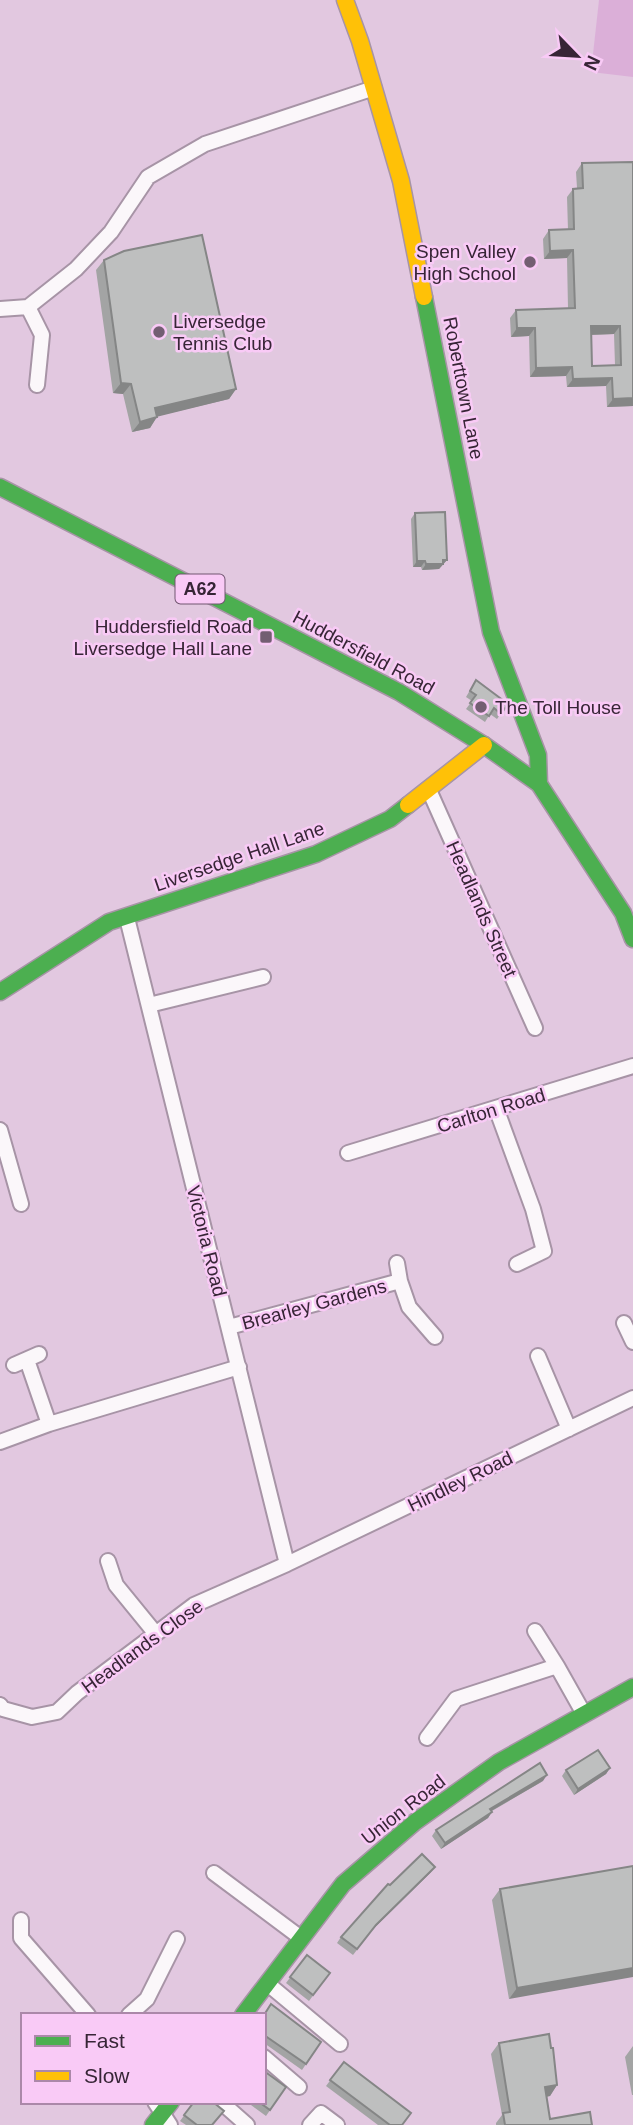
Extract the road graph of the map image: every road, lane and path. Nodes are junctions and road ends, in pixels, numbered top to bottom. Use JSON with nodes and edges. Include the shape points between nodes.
{"nodes":[{"id":1,"x":345,"y":0,"type":"edge"},
{"id":2,"x":374,"y":88,"type":"junction"},
{"id":3,"x":28,"y":307,"type":"junction"},
{"id":4,"x":0,"y":309,"type":"edge"},
{"id":5,"x":37,"y":384,"type":"dead end"},
{"id":6,"x":0,"y":486,"type":"edge"},
{"id":7,"x":484,"y":745,"type":"junction"},
{"id":8,"x":539,"y":784,"type":"junction"},
{"id":9,"x":429,"y":790,"type":"junction"},
{"id":10,"x":628,"y":911,"type":"edge"},
{"id":11,"x":127,"y":918,"type":"junction"},
{"id":12,"x":633,"y":939,"type":"edge"},
{"id":13,"x":263,"y":977,"type":"dead end"},
{"id":14,"x":0,"y":992,"type":"edge"},
{"id":15,"x":149,"y":1005,"type":"junction"},
{"id":16,"x":535,"y":1028,"type":"dead end"},
{"id":17,"x":633,"y":1066,"type":"edge"},
{"id":18,"x":496,"y":1108,"type":"junction"},
{"id":19,"x":0,"y":1130,"type":"edge"},
{"id":20,"x":348,"y":1153,"type":"dead end"},
{"id":21,"x":21,"y":1204,"type":"dead end"},
{"id":22,"x":397,"y":1263,"type":"dead end"},
{"id":23,"x":517,"y":1264,"type":"dead end"},
{"id":24,"x":400,"y":1281,"type":"junction"},
{"id":25,"x":625,"y":1323,"type":"dead end"},
{"id":26,"x":229,"y":1327,"type":"junction"},
{"id":27,"x":435,"y":1337,"type":"dead end"},
{"id":28,"x":633,"y":1342,"type":"edge"},
{"id":29,"x":538,"y":1356,"type":"dead end"},
{"id":30,"x":27,"y":1360,"type":"dead end"},
{"id":31,"x":239,"y":1367,"type":"junction"},
{"id":32,"x":633,"y":1398,"type":"edge"},
{"id":33,"x":49,"y":1424,"type":"junction"},
{"id":34,"x":569,"y":1429,"type":"junction"},
{"id":35,"x":0,"y":1442,"type":"edge"},
{"id":36,"x":108,"y":1561,"type":"dead end"},
{"id":37,"x":287,"y":1564,"type":"junction"},
{"id":38,"x":535,"y":1631,"type":"dead end"},
{"id":39,"x":156,"y":1634,"type":"junction"},
{"id":40,"x":557,"y":1666,"type":"junction"},
{"id":41,"x":633,"y":1687,"type":"edge"},
{"id":42,"x":0,"y":1705,"type":"edge"},
{"id":43,"x":584,"y":1714,"type":"junction"},
{"id":44,"x":426,"y":1738,"type":"dead end"},
{"id":45,"x":214,"y":1873,"type":"dead end"},
{"id":46,"x":21,"y":1920,"type":"dead end"},
{"id":47,"x":301,"y":1938,"type":"junction"},
{"id":48,"x":177,"y":1939,"type":"dead end"},
{"id":49,"x":268,"y":1984,"type":"junction"},
{"id":50,"x":86,"y":2013,"type":"edge"},
{"id":51,"x":131,"y":2013,"type":"edge"},
{"id":52,"x":245,"y":2013,"type":"edge"},
{"id":53,"x":340,"y":2044,"type":"dead end"},
{"id":54,"x":266,"y":2059,"type":"edge"},
{"id":55,"x":299,"y":2087,"type":"dead end"},
{"id":56,"x":223,"y":2104,"type":"edge"},
{"id":57,"x":247,"y":2125,"type":"edge"},
{"id":58,"x":310,"y":2125,"type":"edge"},
{"id":59,"x":337,"y":2125,"type":"edge"}],
"edges":[{"from":1,"to":2,"type":"street","name":"Roberttown Lane"},
{"from":2,"to":3,"type":"street","via":[[205,145],[148,177],[111,232],[76,269]]},
{"from":2,"to":8,"type":"street","name":"Roberttown Lane","via":[[401,181],[491,632],[538,755]]},
{"from":3,"to":4,"type":"street"},
{"from":3,"to":5,"type":"street","via":[[42,335]]},
{"from":6,"to":7,"type":"street","name":"Huddersfield Road","number":"A62","via":[[399,692]]},
{"from":7,"to":8,"type":"street","name":"Huddersfield Road","number":"A62"},
{"from":7,"to":9,"type":"street","name":"Liversedge Hall Lane"},
{"from":8,"to":10,"type":"street","name":"Huddersfield Road","number":"A62"},
{"from":9,"to":11,"type":"street","name":"Liversedge Hall Lane","via":[[390,819],[316,854]]},
{"from":9,"to":16,"type":"street","name":"Headlands Street"},
{"from":10,"to":12,"type":"street","name":"Huddersfield Road","number":"A62"},
{"from":11,"to":14,"type":"street","name":"Liversedge Hall Lane","via":[[109,922]]},
{"from":11,"to":15,"type":"street","name":"Victoria Road"},
{"from":13,"to":15,"type":"street"},
{"from":15,"to":26,"type":"street","name":"Victoria Road"},
{"from":17,"to":18,"type":"street","name":"Carlton Road"},
{"from":18,"to":20,"type":"street","name":"Carlton Road"},
{"from":18,"to":23,"type":"street","via":[[544,1251]]},
{"from":19,"to":21,"type":"street"},
{"from":22,"to":24,"type":"street","name":"Brearley Gardens"},
{"from":24,"to":26,"type":"street","name":"Brearley Gardens"},
{"from":24,"to":27,"type":"street","name":"Brearley Gardens","via":[[409,1307]]},
{"from":25,"to":28,"type":"street"},
{"from":26,"to":31,"type":"street","name":"Victoria Road"},
{"from":29,"to":34,"type":"street"},
{"from":30,"to":33,"type":"street"},
{"from":31,"to":33,"type":"street"},
{"from":31,"to":37,"type":"street","name":"Victoria Road"},
{"from":32,"to":34,"type":"street","name":"Hindley Road"},
{"from":33,"to":35,"type":"street"},
{"from":34,"to":37,"type":"street","name":"Hindley Road"},
{"from":36,"to":39,"type":"street","via":[[116,1585]]},
{"from":37,"to":39,"type":"street","name":"Headlands Close","via":[[194,1605]]},
{"from":38,"to":40,"type":"street"},
{"from":39,"to":42,"type":"street","name":"Headlands Close","via":[[57,1712],[32,1717]]},
{"from":40,"to":43,"type":"street"},
{"from":40,"to":44,"type":"street","via":[[456,1699]]},
{"from":41,"to":43,"type":"street","name":"Union Road"},
{"from":43,"to":47,"type":"street","name":"Union Road","via":[[499,1762],[415,1822],[342,1884]]},
{"from":45,"to":47,"type":"street"},
{"from":46,"to":50,"type":"street","via":[[21,1938]]},
{"from":47,"to":49,"type":"street","name":"Union Road"},
{"from":48,"to":51,"type":"street","via":[[147,1999]]},
{"from":49,"to":52,"type":"street","name":"Union Road"},
{"from":49,"to":53,"type":"street"},
{"from":54,"to":55,"type":"street"},
{"from":56,"to":57,"type":"street"},
{"from":58,"to":59,"type":"street","via":[[321,2113]]}]}
